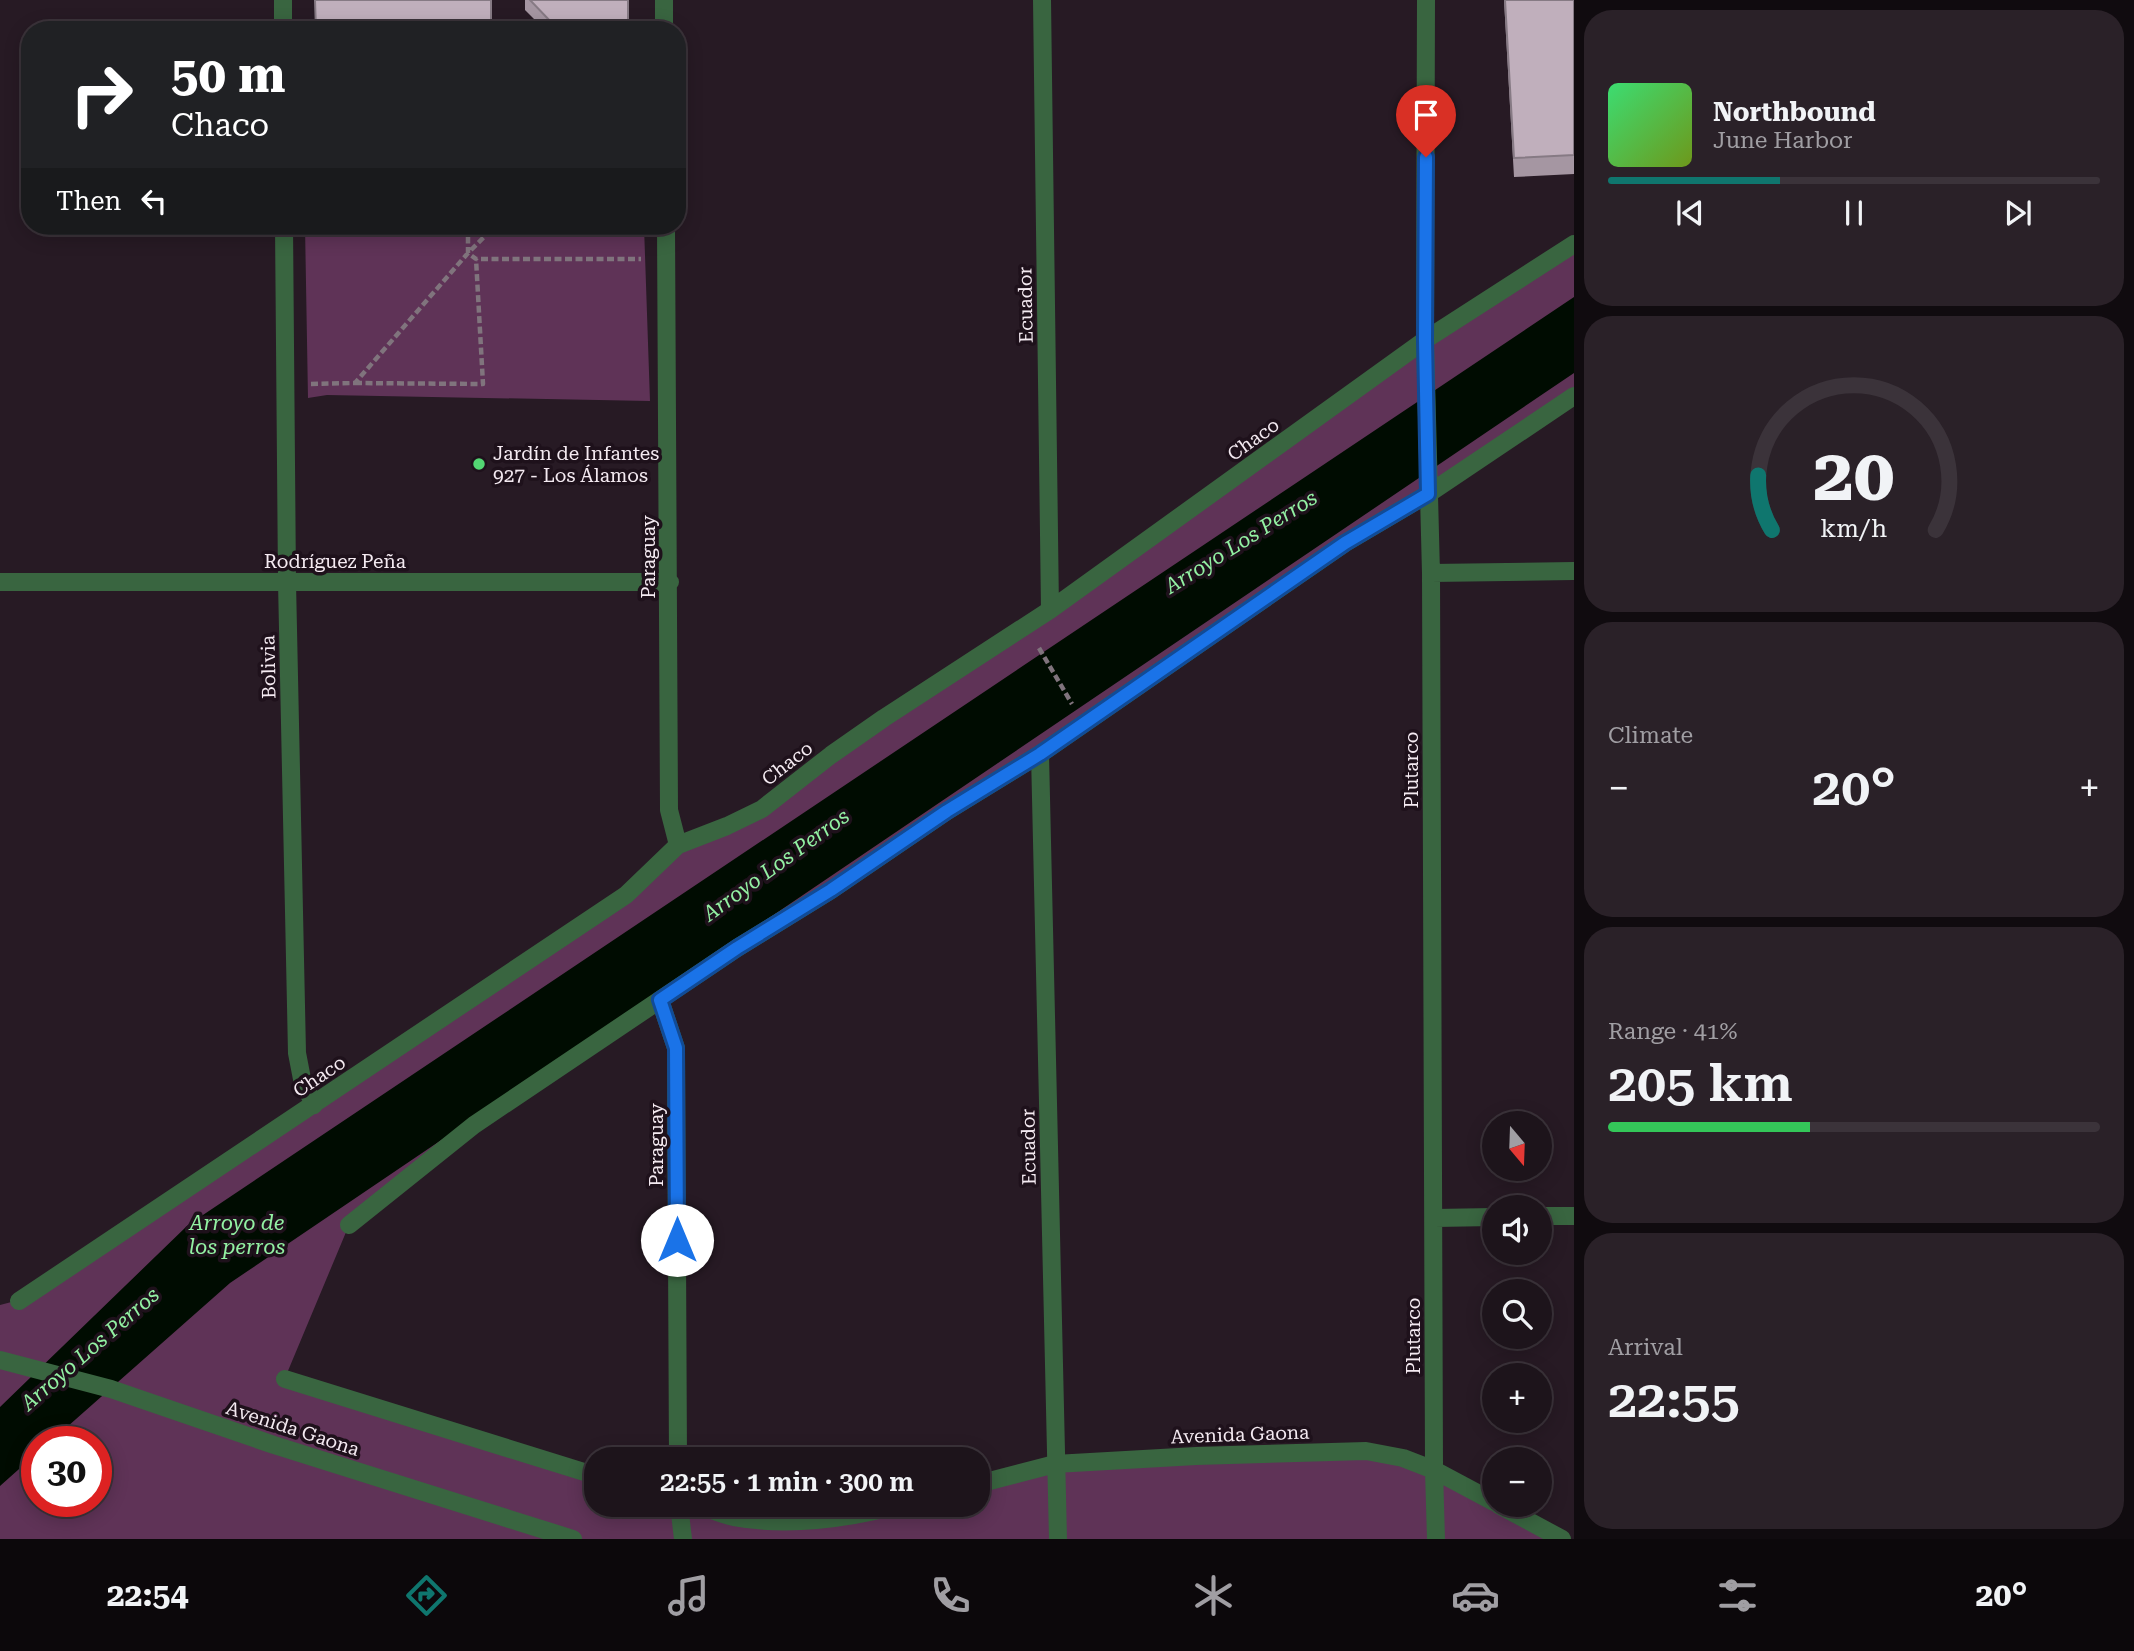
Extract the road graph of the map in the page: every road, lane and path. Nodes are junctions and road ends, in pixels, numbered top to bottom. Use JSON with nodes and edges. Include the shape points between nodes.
{"nodes":[{"id":1,"x":283,"y":0,"type":"edge"},
{"id":2,"x":664,"y":0,"type":"edge"},
{"id":3,"x":1042,"y":0,"type":"edge"},
{"id":4,"x":1426,"y":0,"type":"edge"},
{"id":5,"x":283,"y":21,"type":"edge"},
{"id":6,"x":664,"y":21,"type":"edge"},
{"id":7,"x":284,"y":235,"type":"edge"},
{"id":8,"x":468,"y":235,"type":"edge"},
{"id":9,"x":486,"y":235,"type":"edge"},
{"id":10,"x":666,"y":235,"type":"edge"},
{"id":11,"x":1574,"y":244,"type":"edge"},
{"id":12,"x":468,"y":253,"type":"junction"},
{"id":13,"x":476,"y":259,"type":"junction"},
{"id":14,"x":667,"y":259,"type":"junction"},
{"id":15,"x":1425,"y":340,"type":"junction"},
{"id":16,"x":355,"y":383,"type":"junction"},
{"id":17,"x":285,"y":384,"type":"junction"},
{"id":18,"x":1574,"y":396,"type":"edge"},
{"id":19,"x":1428,"y":494,"type":"junction"},
{"id":20,"x":1574,"y":571,"type":"edge"},
{"id":21,"x":1431,"y":573,"type":"junction"},
{"id":22,"x":0,"y":582,"type":"edge"},
{"id":23,"x":287,"y":582,"type":"junction"},
{"id":24,"x":670,"y":582,"type":"junction"},
{"id":25,"x":1050,"y":610,"type":"junction"},
{"id":26,"x":1040,"y":649,"type":"dead end"},
{"id":27,"x":1055,"y":678,"type":"dead end"},
{"id":28,"x":1040,"y":754,"type":"junction"},
{"id":29,"x":678,"y":845,"type":"junction"},
{"id":30,"x":660,"y":1000,"type":"junction"},
{"id":31,"x":314,"y":1105,"type":"junction"},
{"id":32,"x":1552,"y":1216,"type":"edge"},
{"id":33,"x":1574,"y":1216,"type":"edge"},
{"id":34,"x":1434,"y":1217,"type":"junction"},
{"id":35,"x":1482,"y":1217,"type":"edge"},
{"id":36,"x":349,"y":1226,"type":"dead end"},
{"id":37,"x":19,"y":1301,"type":"dead end"},
{"id":38,"x":0,"y":1360,"type":"edge"},
{"id":39,"x":285,"y":1379,"type":"dead end"},
{"id":40,"x":678,"y":1447,"type":"edge"},
{"id":41,"x":1055,"y":1464,"type":"junction"},
{"id":42,"x":1434,"y":1469,"type":"junction"},
{"id":43,"x":584,"y":1472,"type":"edge"},
{"id":44,"x":990,"y":1481,"type":"edge"},
{"id":45,"x":1482,"y":1496,"type":"edge"},
{"id":46,"x":681,"y":1517,"type":"edge"},
{"id":47,"x":732,"y":1517,"type":"edge"},
{"id":48,"x":834,"y":1517,"type":"edge"},
{"id":49,"x":1521,"y":1517,"type":"edge"},
{"id":50,"x":573,"y":1539,"type":"edge"},
{"id":51,"x":684,"y":1539,"type":"edge"},
{"id":52,"x":1058,"y":1539,"type":"edge"},
{"id":53,"x":1436,"y":1539,"type":"edge"},
{"id":54,"x":1562,"y":1539,"type":"edge"}],
"edges":[{"from":1,"to":5,"type":"street"},
{"from":2,"to":6,"type":"street"},
{"from":3,"to":25,"type":"street","name":"Ecuador"},
{"from":4,"to":15,"type":"street","name":"Plutarco"},
{"from":7,"to":17,"type":"street","name":"Bolivia"},
{"from":8,"to":12,"type":"path"},
{"from":9,"to":12,"type":"path"},
{"from":10,"to":14,"type":"street","name":"Paraguay"},
{"from":11,"to":15,"type":"street","name":"Chaco"},
{"from":12,"to":13,"type":"path"},
{"from":12,"to":16,"type":"path"},
{"from":13,"to":14,"type":"path"},
{"from":13,"to":16,"type":"path","via":[[483,384]]},
{"from":14,"to":24,"type":"street","name":"Paraguay"},
{"from":15,"to":19,"type":"street","name":"Plutarco"},
{"from":15,"to":25,"type":"street","name":"Chaco"},
{"from":16,"to":17,"type":"path"},
{"from":17,"to":23,"type":"street","name":"Bolivia"},
{"from":18,"to":19,"type":"street"},
{"from":19,"to":21,"type":"street","name":"Plutarco"},
{"from":19,"to":28,"type":"street","via":[[1345,543]]},
{"from":20,"to":21,"type":"street"},
{"from":21,"to":34,"type":"street","name":"Plutarco"},
{"from":22,"to":23,"type":"street","name":"Rodríguez Peña"},
{"from":23,"to":24,"type":"street","name":"Rodríguez Peña"},
{"from":23,"to":31,"type":"street","name":"Bolivia","via":[[298,1053],[302,1079]]},
{"from":24,"to":29,"type":"street","name":"Paraguay","via":[[669,810]]},
{"from":25,"to":29,"type":"street","name":"Chaco","via":[[884,718],[762,808]]},
{"from":26,"to":27,"type":"path"},
{"from":28,"to":30,"type":"street"},
{"from":28,"to":41,"type":"street","name":"Ecuador"},
{"from":29,"to":31,"type":"street","name":"Chaco","via":[[626,895]]},
{"from":30,"to":36,"type":"street","via":[[474,1125]]},
{"from":30,"to":40,"type":"street","name":"Paraguay","via":[[676,1048]]},
{"from":31,"to":37,"type":"street","name":"Chaco"},
{"from":32,"to":33,"type":"street"},
{"from":34,"to":35,"type":"street"},
{"from":34,"to":42,"type":"street","name":"Plutarco"},
{"from":38,"to":50,"type":"street","name":"Avenida Gaona","via":[[111,1389]]},
{"from":39,"to":43,"type":"street"},
{"from":41,"to":42,"type":"street","name":"Avenida Gaona","via":[[1366,1451]]},
{"from":41,"to":44,"type":"street","name":"Avenida Gaona"},
{"from":41,"to":52,"type":"street","name":"Ecuador"},
{"from":42,"to":45,"type":"street","name":"Avenida Gaona"},
{"from":42,"to":53,"type":"street","name":"Plutarco"},
{"from":46,"to":51,"type":"street"},
{"from":47,"to":48,"type":"street","via":[[789,1523]]},
{"from":49,"to":54,"type":"street"}]}
